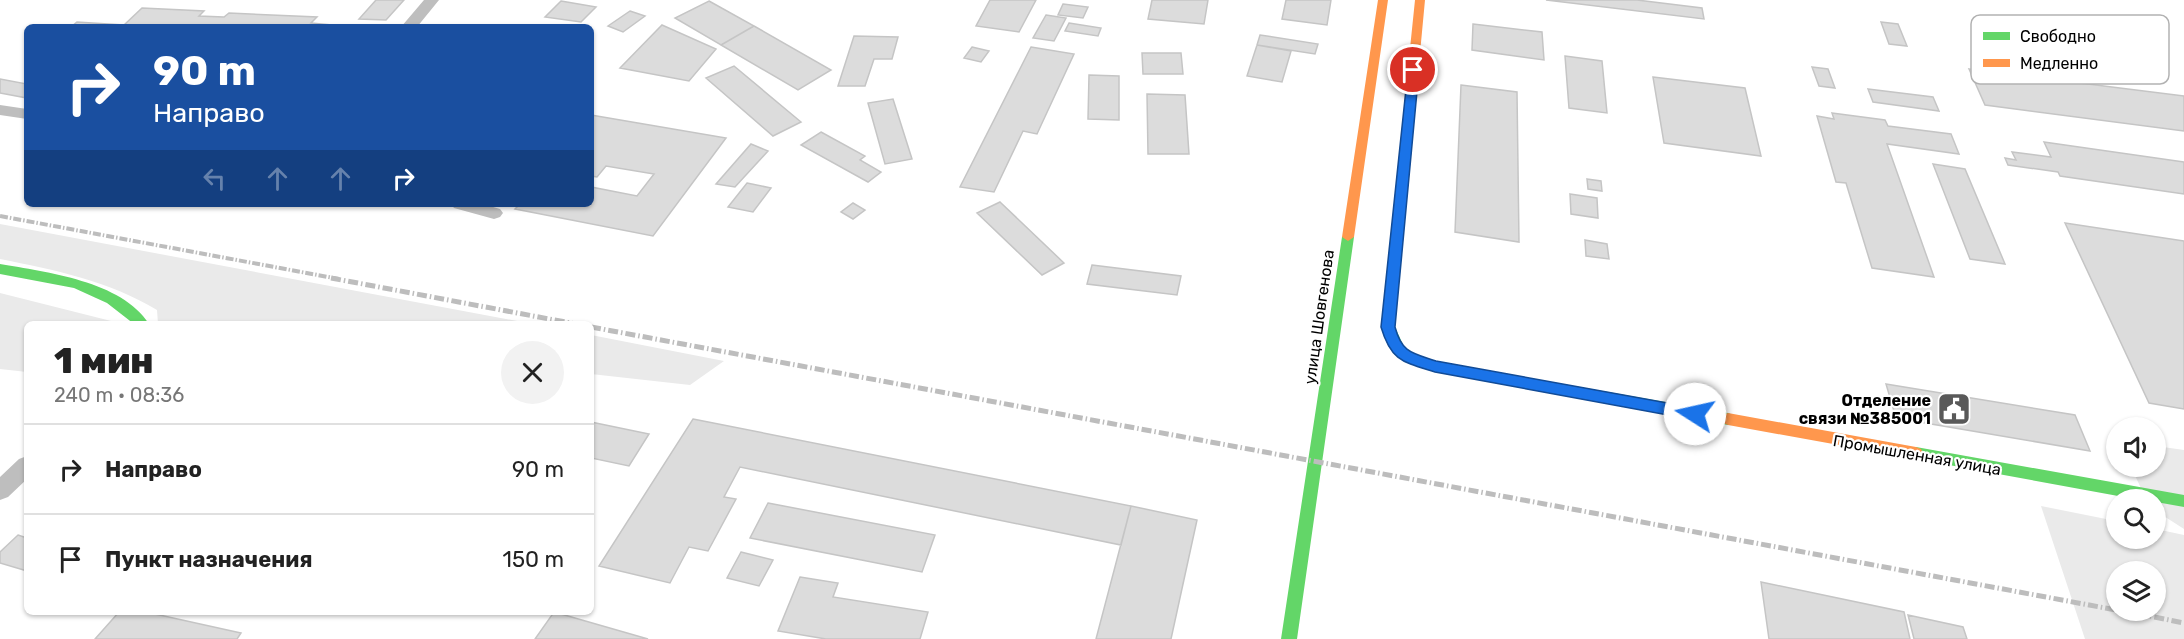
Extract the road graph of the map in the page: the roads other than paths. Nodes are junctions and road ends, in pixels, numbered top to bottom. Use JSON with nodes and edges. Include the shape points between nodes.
{"nodes":[{"id":1,"x":432,"y":0,"type":"edge"},
{"id":2,"x":1383,"y":0,"type":"edge"},
{"id":3,"x":1420,"y":0,"type":"edge"},
{"id":4,"x":412,"y":24,"type":"edge"},
{"id":5,"x":0,"y":110,"type":"edge"},
{"id":6,"x":24,"y":114,"type":"edge"},
{"id":7,"x":471,"y":207,"type":"edge"},
{"id":8,"x":494,"y":213,"type":"dead end"},
{"id":9,"x":0,"y":269,"type":"edge"},
{"id":10,"x":140,"y":321,"type":"edge"},
{"id":11,"x":24,"y":468,"type":"edge"},
{"id":12,"x":0,"y":492,"type":"edge"},
{"id":13,"x":2184,"y":501,"type":"edge"},
{"id":14,"x":1289,"y":639,"type":"edge"}],
"edges":[{"from":1,"to":4,"type":"street"},
{"from":2,"to":14,"type":"street","name":"улица Шовгенова"},
{"from":3,"to":13,"type":"street","name":"Промышленная улица","via":[[1388,327],[1393,345],[1404,356],[1435,367]]},
{"from":5,"to":6,"type":"street"},
{"from":7,"to":8,"type":"street"},
{"from":9,"to":10,"type":"street","via":[[69,283],[109,297]]},
{"from":11,"to":12,"type":"street"}]}
